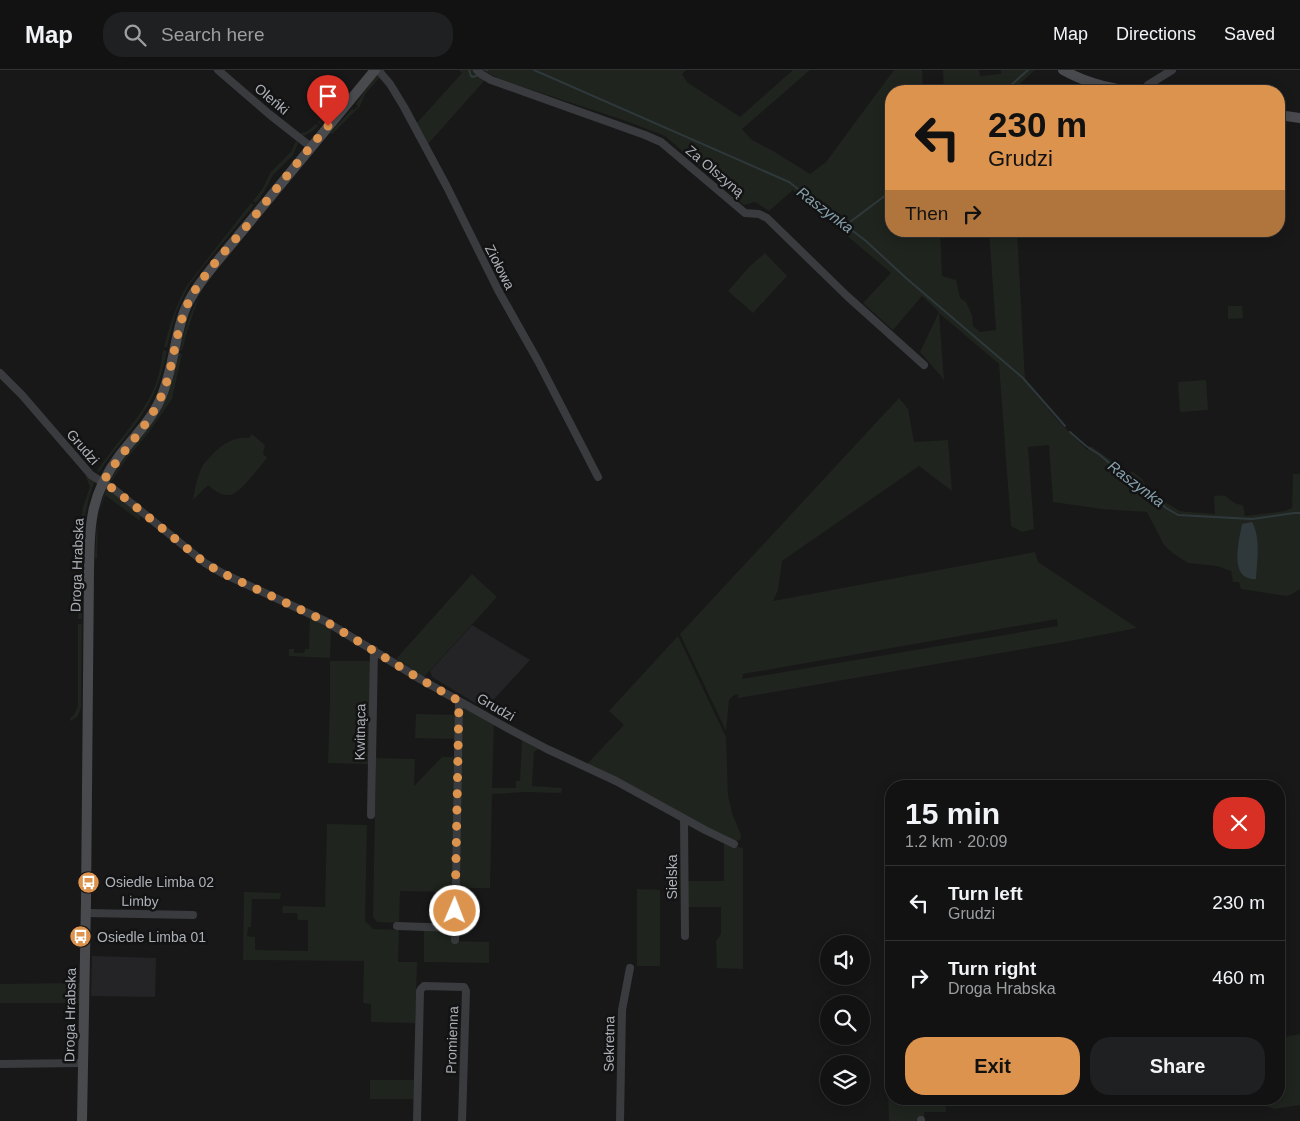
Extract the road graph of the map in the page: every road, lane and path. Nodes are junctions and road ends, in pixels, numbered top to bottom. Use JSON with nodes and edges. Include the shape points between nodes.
{"nodes":[{"id":1,"x":218,"y":70,"type":"edge"},
{"id":2,"x":377,"y":70,"type":"edge"},
{"id":3,"x":477,"y":70,"type":"edge"},
{"id":4,"x":1063,"y":70,"type":"edge"},
{"id":5,"x":1172,"y":70,"type":"edge"},
{"id":6,"x":1100,"y":85,"type":"edge"},
{"id":7,"x":1148,"y":85,"type":"edge"},
{"id":8,"x":1285,"y":116,"type":"edge"},
{"id":9,"x":1300,"y":118,"type":"edge"},
{"id":10,"x":311,"y":147,"type":"junction"},
{"id":11,"x":924,"y":365,"type":"dead end"},
{"id":12,"x":0,"y":373,"type":"edge"},
{"id":13,"x":598,"y":477,"type":"dead end"},
{"id":14,"x":103,"y":482,"type":"junction"},
{"id":15,"x":374,"y":650,"type":"junction"},
{"id":16,"x":459,"y":701,"type":"junction"},
{"id":17,"x":371,"y":815,"type":"dead end"},
{"id":18,"x":684,"y":819,"type":"junction"},
{"id":19,"x":734,"y":844,"type":"dead end"},
{"id":20,"x":86,"y":912,"type":"junction"},
{"id":21,"x":193,"y":915,"type":"dead end"},
{"id":22,"x":398,"y":926,"type":"dead end"},
{"id":23,"x":455,"y":928,"type":"junction"},
{"id":24,"x":685,"y":936,"type":"dead end"},
{"id":25,"x":455,"y":940,"type":"dead end"},
{"id":26,"x":630,"y":968,"type":"dead end"},
{"id":27,"x":83,"y":1063,"type":"junction"},
{"id":28,"x":0,"y":1064,"type":"edge"},
{"id":29,"x":82,"y":1121,"type":"edge"},
{"id":30,"x":417,"y":1121,"type":"edge"},
{"id":31,"x":462,"y":1121,"type":"edge"},
{"id":32,"x":620,"y":1121,"type":"edge"}],
"edges":[{"from":1,"to":10,"type":"street","name":"Oleńki"},
{"from":2,"to":10,"type":"street","name":"Droga Hrabska"},
{"from":2,"to":13,"type":"street","name":"Ziołowa","via":[[404,107]]},
{"from":3,"to":11,"type":"street","name":"Za Olszyną","via":[[491,80],[661,142],[745,213],[768,218],[847,296]]},
{"from":4,"to":6,"type":"street"},
{"from":5,"to":7,"type":"street"},
{"from":8,"to":9,"type":"street"},
{"from":10,"to":14,"type":"street","name":"Droga Hrabska","via":[[193,293],[160,399]]},
{"from":12,"to":14,"type":"street","name":"Grudzi","via":[[89,473]]},
{"from":14,"to":15,"type":"street","name":"Grudzi","via":[[205,563],[325,621]]},
{"from":14,"to":20,"type":"street","name":"Droga Hrabska","via":[[90,530]]},
{"from":15,"to":16,"type":"street","name":"Grudzi"},
{"from":15,"to":17,"type":"street","name":"Kwitnąca"},
{"from":16,"to":18,"type":"street","name":"Grudzi"},
{"from":16,"to":23,"type":"street"},
{"from":18,"to":19,"type":"street","name":"Grudzi"},
{"from":18,"to":24,"type":"street","name":"Sielska"},
{"from":20,"to":21,"type":"street","name":"Limby"},
{"from":20,"to":27,"type":"street","name":"Droga Hrabska"},
{"from":22,"to":23,"type":"street"},
{"from":23,"to":25,"type":"street"},
{"from":26,"to":32,"type":"street","name":"Sekretna","via":[[622,1010]]},
{"from":27,"to":28,"type":"street"},
{"from":27,"to":29,"type":"street","name":"Droga Hrabska"},
{"from":30,"to":31,"type":"street","name":"Promienna","via":[[420,991],[424,986],[464,987],[466,991]]}]}
